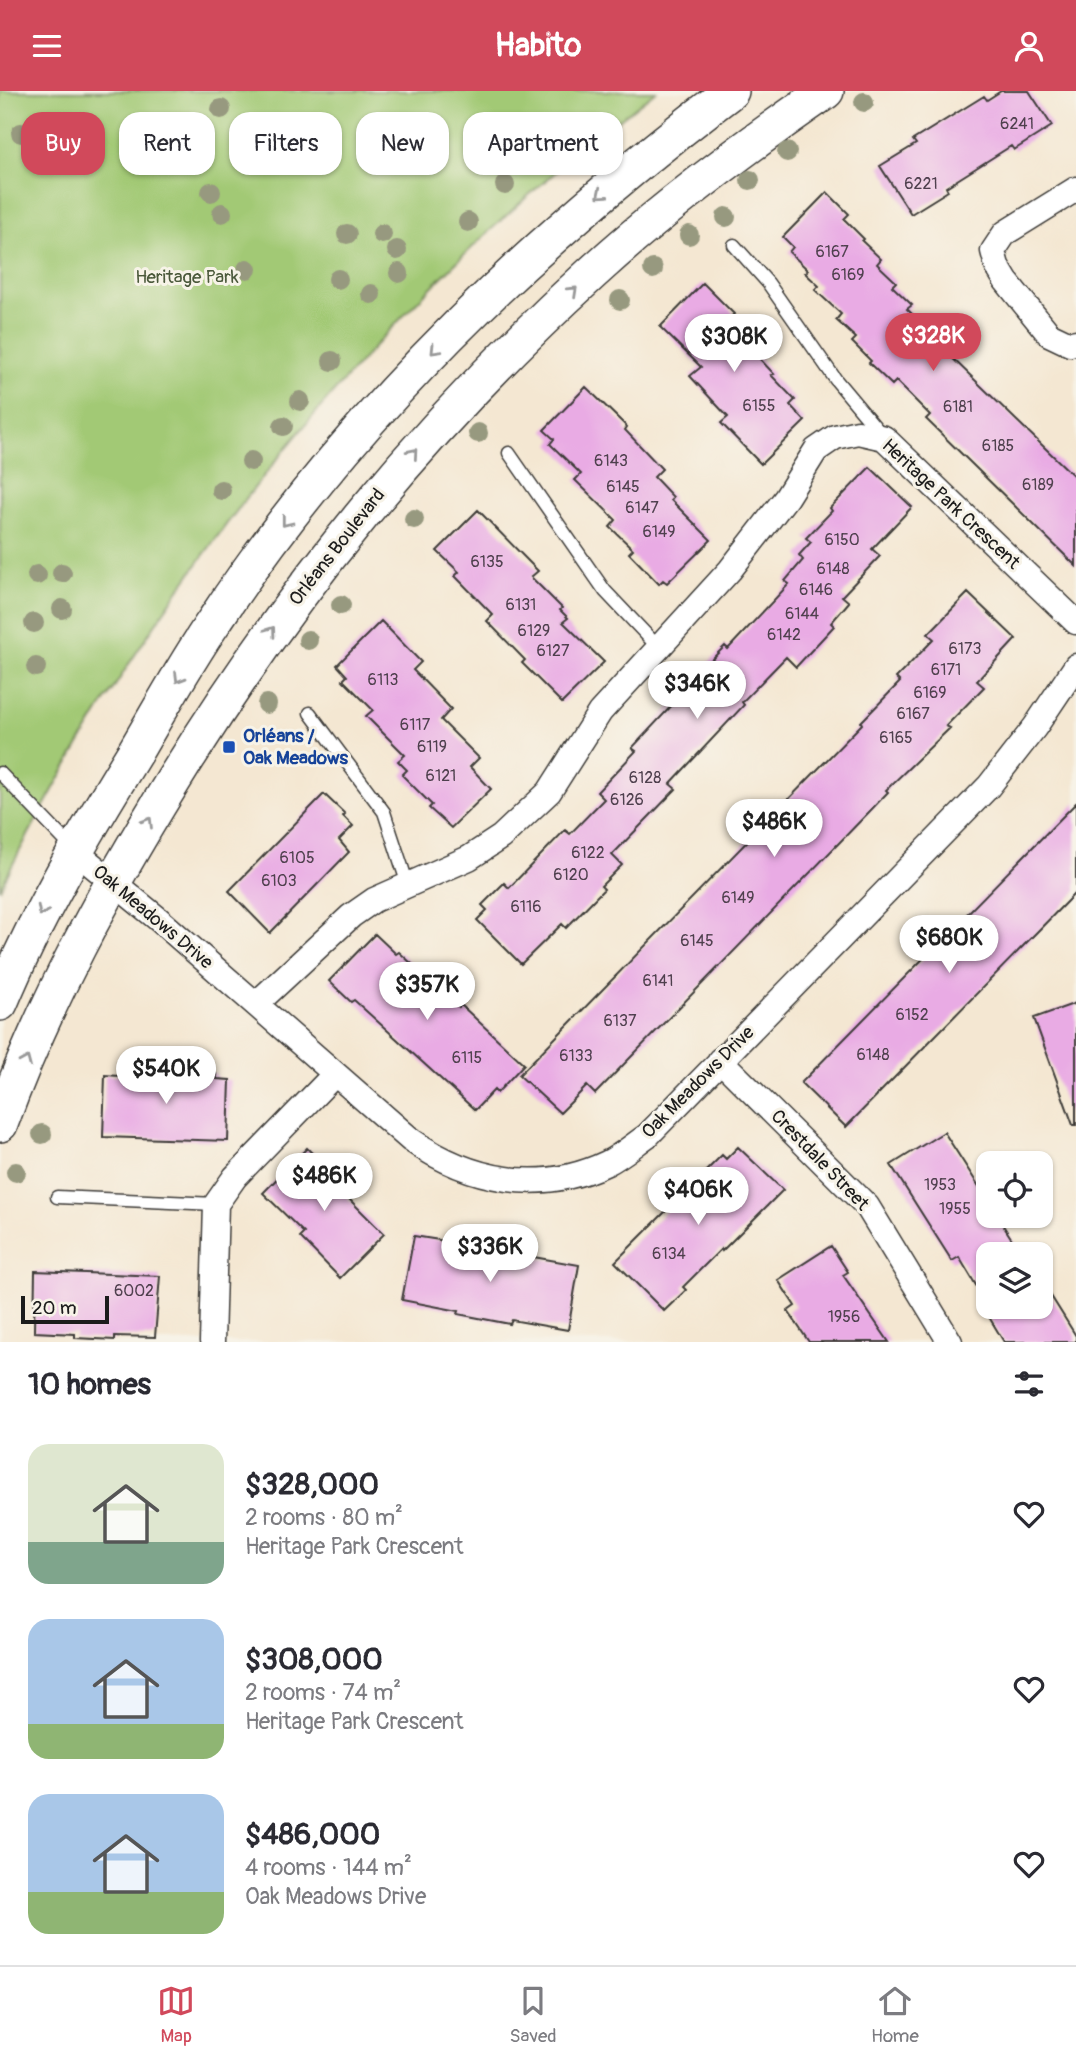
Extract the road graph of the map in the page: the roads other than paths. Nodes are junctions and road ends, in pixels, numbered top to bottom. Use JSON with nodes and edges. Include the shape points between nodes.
{"nodes":[{"id":1,"x":732,"y":91,"type":"edge"},
{"id":2,"x":827,"y":91,"type":"edge"},
{"id":3,"x":1076,"y":189,"type":"edge"},
{"id":4,"x":734,"y":245,"type":"dead end"},
{"id":5,"x":1076,"y":342,"type":"edge"},
{"id":6,"x":884,"y":437,"type":"junction"},
{"id":7,"x":509,"y":453,"type":"dead end"},
{"id":8,"x":1076,"y":622,"type":"edge"},
{"id":9,"x":659,"y":648,"type":"junction"},
{"id":10,"x":1076,"y":666,"type":"edge"},
{"id":11,"x":310,"y":713,"type":"dead end"},
{"id":12,"x":0,"y":773,"type":"edge"},
{"id":13,"x":76,"y":852,"type":"junction"},
{"id":14,"x":113,"y":880,"type":"junction"},
{"id":15,"x":408,"y":885,"type":"junction"},
{"id":16,"x":0,"y":1003,"type":"edge"},
{"id":17,"x":256,"y":1004,"type":"junction"},
{"id":18,"x":720,"y":1060,"type":"junction"},
{"id":19,"x":335,"y":1074,"type":"junction"},
{"id":20,"x":0,"y":1124,"type":"edge"},
{"id":21,"x":57,"y":1197,"type":"dead end"},
{"id":22,"x":216,"y":1204,"type":"junction"},
{"id":23,"x":212,"y":1342,"type":"edge"},
{"id":24,"x":950,"y":1342,"type":"edge"}],
"edges":[{"from":1,"to":13,"type":"main road","one_way":true,"via":[[632,168],[522,263],[367,424],[269,543],[215,620]]},
{"from":14,"to":2,"type":"main road","name":"Orléans Boulevard","one_way":true,"via":[[274,627],[424,440],[594,271],[716,170]]},
{"from":3,"to":5,"type":"street","via":[[1005,233],[993,251],[1006,281],[1049,334],[1070,344]]},
{"from":4,"to":6,"type":"lane"},
{"from":6,"to":8,"type":"street","name":"Heritage Park Crescent"},
{"from":6,"to":9,"type":"street","name":"Heritage Park Crescent","via":[[858,432],[835,437],[816,450],[786,498],[730,570]]},
{"from":7,"to":9,"type":"lane","via":[[605,591]]},
{"from":9,"to":15,"type":"street","name":"Heritage Park Crescent","via":[[600,712],[549,792],[480,851]]},
{"from":10,"to":18,"type":"street","name":"Oak Meadows Drive","via":[[989,786]]},
{"from":11,"to":15,"type":"lane","via":[[384,812]]},
{"from":12,"to":13,"type":"lane"},
{"from":13,"to":14,"type":"street","name":"Oak Meadows Drive"},
{"from":13,"to":16,"type":"main road","one_way":true,"via":[[36,922]]},
{"from":14,"to":17,"type":"street","name":"Oak Meadows Drive"},
{"from":20,"to":14,"type":"main road","name":"Orléans Boulevard","one_way":true,"via":[[58,986]]},
{"from":15,"to":17,"type":"street","name":"Heritage Park Crescent","via":[[351,916]]},
{"from":17,"to":19,"type":"street","name":"Oak Meadows Drive"},
{"from":18,"to":19,"type":"street","name":"Oak Meadows Drive","via":[[648,1135],[608,1163],[552,1179],[517,1181],[482,1176],[436,1158]]},
{"from":18,"to":24,"type":"street","name":"Crestdale Street","via":[[867,1206]]},
{"from":19,"to":22,"type":"street","via":[[235,1177]]},
{"from":21,"to":22,"type":"lane"},
{"from":22,"to":23,"type":"street"}]}
